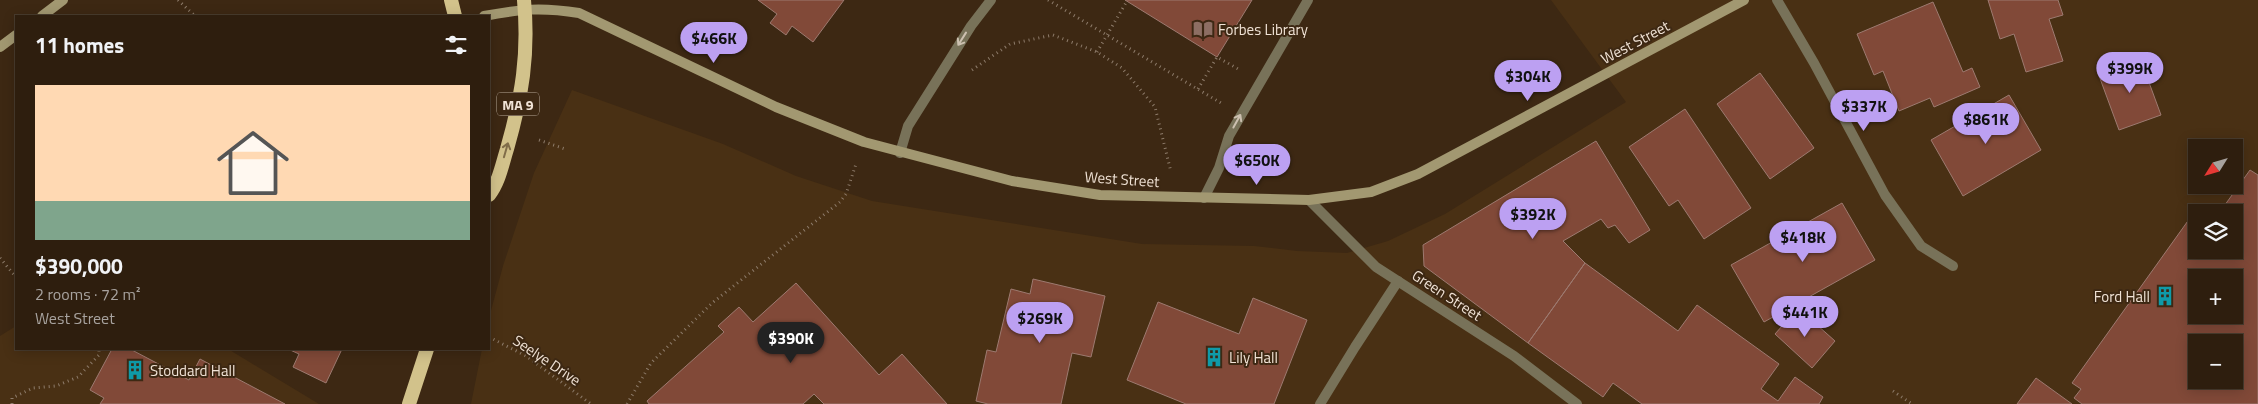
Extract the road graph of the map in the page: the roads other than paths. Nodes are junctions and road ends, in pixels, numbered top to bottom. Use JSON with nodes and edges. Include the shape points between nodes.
{"nodes":[{"id":1,"x":63,"y":0,"type":"edge"},
{"id":2,"x":452,"y":0,"type":"edge"},
{"id":3,"x":991,"y":0,"type":"edge"},
{"id":4,"x":1308,"y":0,"type":"edge"},
{"id":5,"x":1744,"y":0,"type":"edge"},
{"id":6,"x":1777,"y":0,"type":"edge"},
{"id":7,"x":524,"y":4,"type":"edge"},
{"id":8,"x":43,"y":15,"type":"edge"},
{"id":9,"x":455,"y":15,"type":"edge"},
{"id":10,"x":487,"y":15,"type":"edge"},
{"id":11,"x":15,"y":36,"type":"edge"},
{"id":12,"x":0,"y":47,"type":"edge"},
{"id":13,"x":900,"y":153,"type":"junction"},
{"id":14,"x":490,"y":194,"type":"edge"},
{"id":15,"x":1204,"y":198,"type":"junction"},
{"id":16,"x":1309,"y":200,"type":"junction"},
{"id":17,"x":1953,"y":266,"type":"dead end"},
{"id":18,"x":1398,"y":281,"type":"junction"},
{"id":19,"x":427,"y":350,"type":"edge"},
{"id":20,"x":410,"y":404,"type":"edge"},
{"id":21,"x":1320,"y":404,"type":"edge"},
{"id":22,"x":1577,"y":404,"type":"edge"}],
"edges":[{"from":1,"to":8,"type":"main road"},
{"from":2,"to":9,"type":"highway"},
{"from":3,"to":13,"type":"street","one_way":true,"via":[[908,126]]},
{"from":15,"to":4,"type":"street","one_way":true,"via":[[1219,168],[1229,136]]},
{"from":5,"to":16,"type":"main road","name":"West Street","via":[[1418,174],[1371,192]]},
{"from":6,"to":17,"type":"street","via":[[1885,195],[1921,246]]},
{"from":7,"to":10,"type":"main road","name":"West Street"},
{"from":7,"to":13,"type":"main road","name":"West Street","via":[[579,13],[776,107]]},
{"from":14,"to":7,"type":"highway","number":"MA 9","one_way":true,"via":[[505,154],[524,78]]},
{"from":11,"to":12,"type":"main road"},
{"from":13,"to":15,"type":"main road","name":"West Street","via":[[1012,181],[1100,195]]},
{"from":15,"to":16,"type":"main road","name":"West Street"},
{"from":16,"to":18,"type":"street","name":"Green Street","via":[[1376,267]]},
{"from":18,"to":21,"type":"street"},
{"from":18,"to":22,"type":"street","name":"Green Street","via":[[1514,356]]},
{"from":19,"to":20,"type":"highway"}]}
